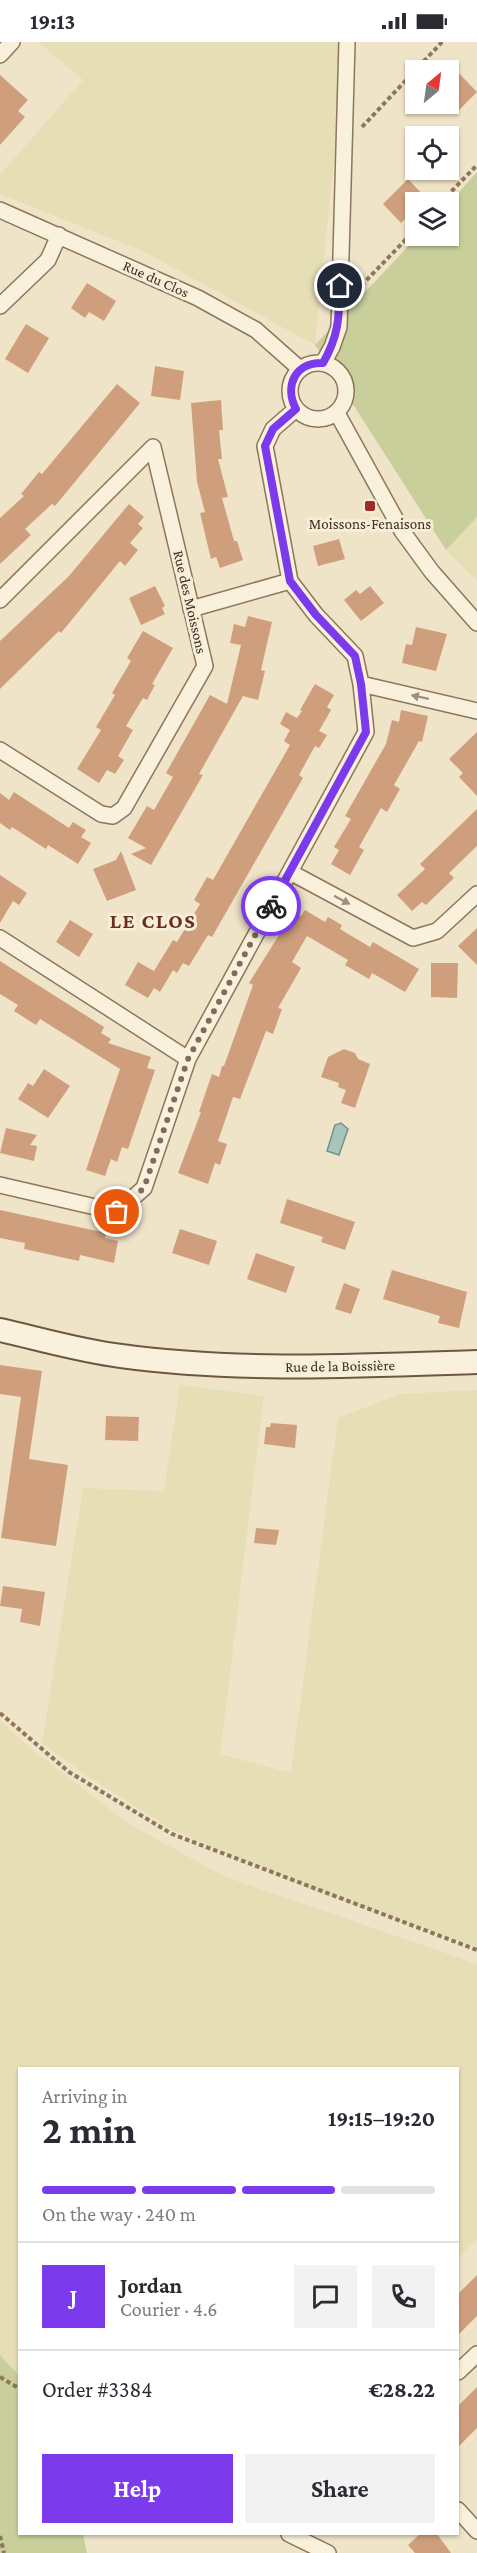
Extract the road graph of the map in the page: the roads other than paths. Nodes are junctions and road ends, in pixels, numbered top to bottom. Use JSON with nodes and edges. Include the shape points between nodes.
{"nodes":[{"id":1,"x":12,"y":42,"type":"edge"},
{"id":2,"x":347,"y":42,"type":"edge"},
{"id":3,"x":0,"y":55,"type":"edge"},
{"id":4,"x":0,"y":210,"type":"edge"},
{"id":5,"x":59,"y":235,"type":"junction"},
{"id":6,"x":0,"y":306,"type":"edge"},
{"id":7,"x":323,"y":363,"type":"junction"},
{"id":8,"x":300,"y":369,"type":"junction"},
{"id":9,"x":296,"y":409,"type":"junction"},
{"id":10,"x":337,"y":413,"type":"junction"},
{"id":11,"x":290,"y":581,"type":"junction"},
{"id":12,"x":0,"y":600,"type":"edge"},
{"id":13,"x":191,"y":609,"type":"junction"},
{"id":14,"x":477,"y":623,"type":"edge"},
{"id":15,"x":361,"y":684,"type":"junction"},
{"id":16,"x":477,"y":711,"type":"edge"},
{"id":17,"x":0,"y":750,"type":"edge"},
{"id":18,"x":290,"y":872,"type":"junction"},
{"id":19,"x":477,"y":894,"type":"edge"},
{"id":20,"x":0,"y":938,"type":"edge"},
{"id":21,"x":188,"y":1059,"type":"junction"},
{"id":22,"x":0,"y":1185,"type":"edge"},
{"id":23,"x":0,"y":1317,"type":"edge"},
{"id":24,"x":0,"y":1330,"type":"edge"},
{"id":25,"x":477,"y":1362,"type":"edge"},
{"id":26,"x":204,"y":1364,"type":"junction"},
{"id":27,"x":477,"y":2354,"type":"edge"},
{"id":28,"x":459,"y":2371,"type":"edge"},
{"id":29,"x":459,"y":2511,"type":"edge"},
{"id":30,"x":477,"y":2531,"type":"edge"},
{"id":31,"x":291,"y":2535,"type":"edge"},
{"id":32,"x":328,"y":2553,"type":"edge"}],
"edges":[{"from":1,"to":3,"type":"street"},
{"from":2,"to":7,"type":"street","via":[[339,327]]},
{"from":4,"to":5,"type":"street","name":"Rue du Clos"},
{"from":5,"to":6,"type":"street","via":[[48,260]]},
{"from":5,"to":8,"type":"street","name":"Rue du Clos","via":[[208,303],[256,330]]},
{"from":7,"to":8,"type":"street"},
{"from":7,"to":10,"type":"street","via":[[333,367],[346,383],[344,404]]},
{"from":8,"to":9,"type":"street","via":[[294,375],[290,392]]},
{"from":9,"to":10,"type":"street","via":[[311,419]]},
{"from":9,"to":11,"type":"street","via":[[273,429],[265,446]]},
{"from":10,"to":14,"type":"street","via":[[402,531]]},
{"from":11,"to":13,"type":"street"},
{"from":11,"to":15,"type":"street","via":[[355,656]]},
{"from":12,"to":13,"type":"street","name":"Rue des Moissons","via":[[153,447]]},
{"from":13,"to":17,"type":"street","name":"Rue des Moissons","via":[[205,666],[124,808],[114,816],[102,814]]},
{"from":16,"to":15,"type":"street","one_way":true},
{"from":15,"to":18,"type":"street","via":[[366,732]]},
{"from":18,"to":19,"type":"street","one_way":true,"via":[[413,938],[437,931]]},
{"from":18,"to":21,"type":"street"},
{"from":20,"to":21,"type":"street"},
{"from":21,"to":22,"type":"street","via":[[144,1188],[117,1212]]},
{"from":23,"to":26,"type":"main road","name":"Rue de la Boissière"},
{"from":24,"to":26,"type":"main road","name":"Rue de la Boissière","via":[[119,1356]]},
{"from":25,"to":26,"type":"main road","name":"Rue de la Boissière","via":[[308,1368]]},
{"from":27,"to":28,"type":"street"},
{"from":29,"to":30,"type":"street"},
{"from":31,"to":32,"type":"street"}]}
